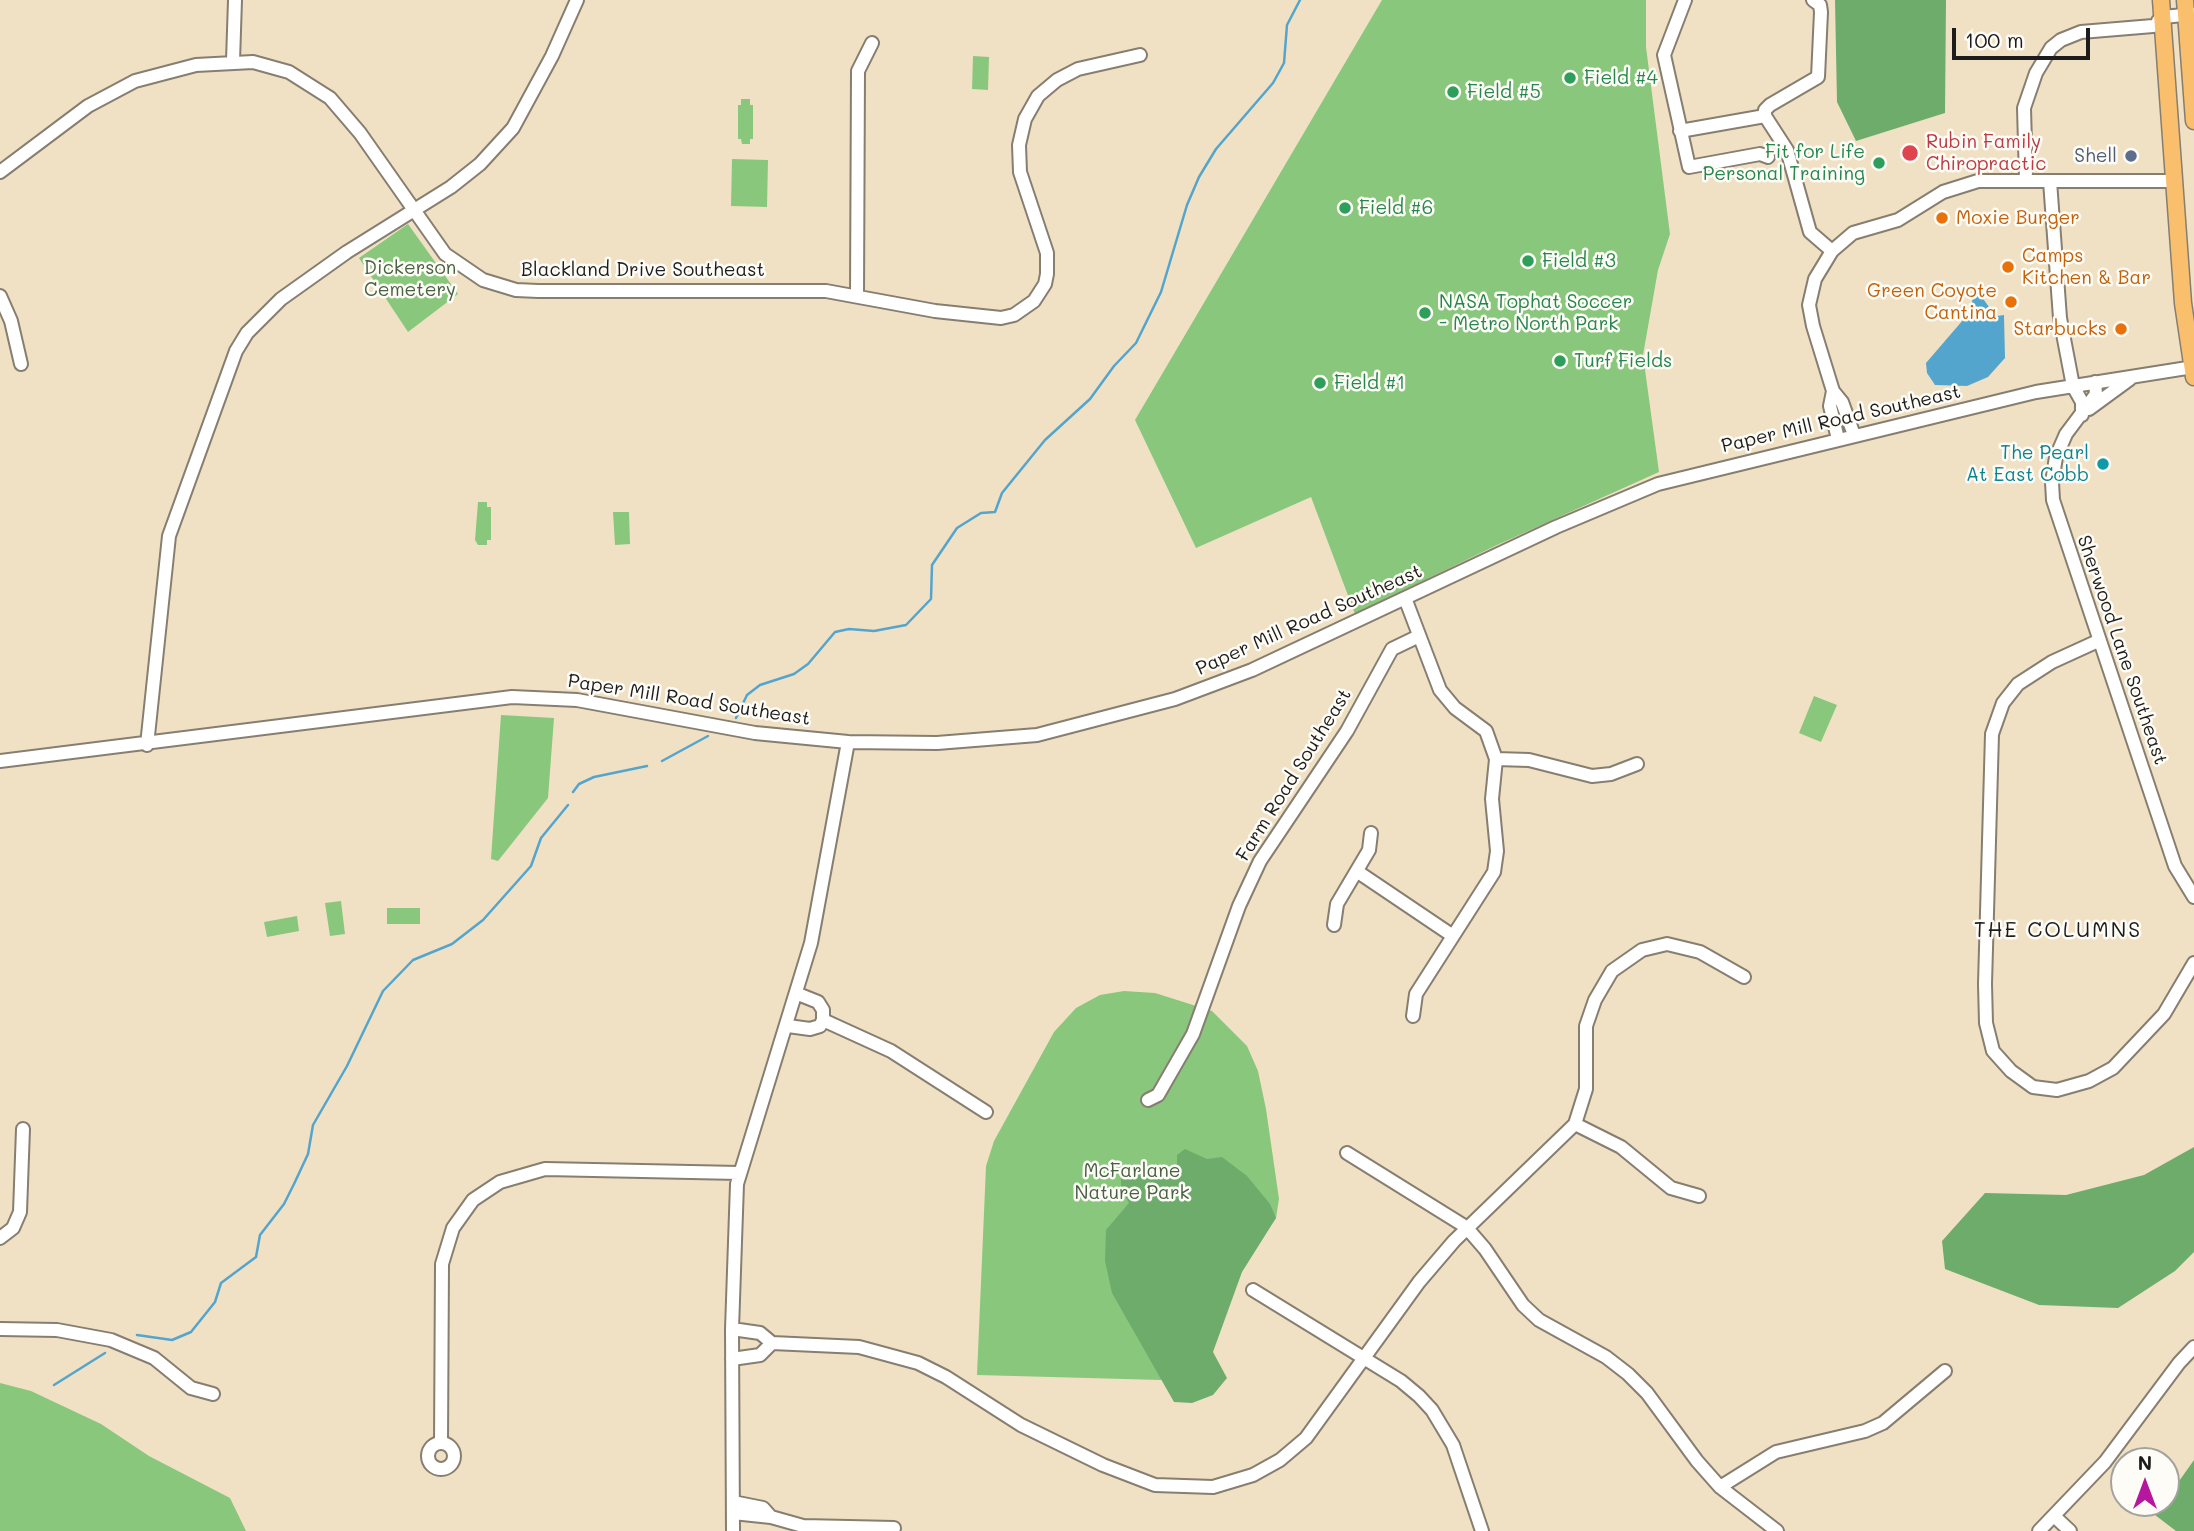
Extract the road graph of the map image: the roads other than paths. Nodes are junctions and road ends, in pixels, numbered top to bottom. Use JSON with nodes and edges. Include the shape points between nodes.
{"nodes":[{"id":1,"x":236,"y":0,"type":"edge"},
{"id":2,"x":577,"y":0,"type":"edge"},
{"id":3,"x":1685,"y":0,"type":"edge"},
{"id":4,"x":1813,"y":0,"type":"edge"},
{"id":5,"x":2188,"y":9,"type":"edge"},
{"id":6,"x":2160,"y":20,"type":"edge"},
{"id":7,"x":2191,"y":32,"type":"edge"},
{"id":8,"x":872,"y":43,"type":"dead end"},
{"id":9,"x":1140,"y":55,"type":"dead end"},
{"id":10,"x":233,"y":61,"type":"junction"},
{"id":11,"x":1765,"y":116,"type":"junction"},
{"id":12,"x":2194,"y":121,"type":"edge"},
{"id":13,"x":1680,"y":131,"type":"junction"},
{"id":14,"x":1768,"y":156,"type":"dead end"},
{"id":15,"x":0,"y":172,"type":"edge"},
{"id":16,"x":2026,"y":180,"type":"junction"},
{"id":17,"x":2050,"y":181,"type":"junction"},
{"id":18,"x":2175,"y":181,"type":"junction"},
{"id":19,"x":413,"y":211,"type":"junction"},
{"id":20,"x":1832,"y":251,"type":"junction"},
{"id":21,"x":0,"y":296,"type":"edge"},
{"id":22,"x":857,"y":296,"type":"junction"},
{"id":23,"x":21,"y":364,"type":"dead end"},
{"id":24,"x":2193,"y":370,"type":"edge"},
{"id":25,"x":2132,"y":377,"type":"junction"},
{"id":26,"x":2095,"y":382,"type":"junction"},
{"id":27,"x":2073,"y":386,"type":"junction"},
{"id":28,"x":1833,"y":391,"type":"junction"},
{"id":29,"x":2084,"y":413,"type":"junction"},
{"id":30,"x":1854,"y":435,"type":"junction"},
{"id":31,"x":1839,"y":439,"type":"junction"},
{"id":32,"x":1405,"y":598,"type":"junction"},
{"id":33,"x":1419,"y":636,"type":"junction"},
{"id":34,"x":2098,"y":641,"type":"junction"},
{"id":35,"x":848,"y":742,"type":"junction"},
{"id":36,"x":147,"y":745,"type":"junction"},
{"id":37,"x":1496,"y":759,"type":"junction"},
{"id":38,"x":0,"y":761,"type":"edge"},
{"id":39,"x":1637,"y":764,"type":"dead end"},
{"id":40,"x":1371,"y":833,"type":"dead end"},
{"id":41,"x":1358,"y":872,"type":"junction"},
{"id":42,"x":2194,"y":897,"type":"edge"},
{"id":43,"x":1334,"y":925,"type":"dead end"},
{"id":44,"x":1667,"y":930,"type":"dead end"},
{"id":45,"x":1453,"y":936,"type":"junction"},
{"id":46,"x":1667,"y":944,"type":"junction"},
{"id":47,"x":2194,"y":964,"type":"edge"},
{"id":48,"x":1744,"y":977,"type":"dead end"},
{"id":49,"x":797,"y":994,"type":"junction"},
{"id":50,"x":1413,"y":1016,"type":"dead end"},
{"id":51,"x":823,"y":1020,"type":"junction"},
{"id":52,"x":788,"y":1026,"type":"junction"},
{"id":53,"x":1148,"y":1100,"type":"dead end"},
{"id":54,"x":986,"y":1112,"type":"dead end"},
{"id":55,"x":1575,"y":1124,"type":"junction"},
{"id":56,"x":23,"y":1129,"type":"dead end"},
{"id":57,"x":1347,"y":1153,"type":"dead end"},
{"id":58,"x":739,"y":1173,"type":"junction"},
{"id":59,"x":1699,"y":1196,"type":"dead end"},
{"id":60,"x":1466,"y":1227,"type":"junction"},
{"id":61,"x":0,"y":1238,"type":"edge"},
{"id":62,"x":1253,"y":1290,"type":"dead end"},
{"id":63,"x":0,"y":1329,"type":"edge"},
{"id":64,"x":732,"y":1329,"type":"junction"},
{"id":65,"x":772,"y":1343,"type":"junction"},
{"id":66,"x":2194,"y":1347,"type":"edge"},
{"id":67,"x":732,"y":1359,"type":"junction"},
{"id":68,"x":1364,"y":1360,"type":"junction"},
{"id":69,"x":1945,"y":1371,"type":"dead end"},
{"id":70,"x":213,"y":1394,"type":"dead end"},
{"id":71,"x":441,"y":1443,"type":"dead end"},
{"id":72,"x":1720,"y":1487,"type":"junction"},
{"id":73,"x":733,"y":1507,"type":"junction"},
{"id":74,"x":2054,"y":1516,"type":"junction"},
{"id":75,"x":894,"y":1528,"type":"dead end"},
{"id":76,"x":733,"y":1531,"type":"edge"},
{"id":77,"x":1482,"y":1531,"type":"edge"},
{"id":78,"x":1777,"y":1531,"type":"edge"},
{"id":79,"x":2039,"y":1531,"type":"edge"},
{"id":80,"x":2070,"y":1531,"type":"edge"}],
"edges":[{"from":1,"to":10,"type":"street"},
{"from":2,"to":19,"type":"street","via":[[513,128],[481,164]]},
{"from":3,"to":13,"type":"street","via":[[1664,55]]},
{"from":4,"to":11,"type":"street","via":[[1821,12],[1818,77],[1770,105]]},
{"from":5,"to":6,"type":"street"},
{"from":5,"to":7,"type":"main road"},
{"from":6,"to":7,"type":"street"},
{"from":6,"to":16,"type":"street","via":[[2081,32],[2052,48],[2036,73],[2024,108]]},
{"from":6,"to":18,"type":"main road"},
{"from":7,"to":12,"type":"main road"},
{"from":8,"to":22,"type":"street","via":[[858,71]]},
{"from":9,"to":22,"type":"street","name":"Blackland Drive Southeast","via":[[1067,74],[1038,96],[1025,119],[1018,153],[1020,172],[1048,264],[1045,284],[1034,302],[1014,315],[987,318]]},
{"from":10,"to":15,"type":"street","name":"Blackland Drive Southeast","via":[[135,81],[89,106]]},
{"from":10,"to":19,"type":"street","name":"Blackland Drive Southeast","via":[[289,72],[330,98]]},
{"from":11,"to":13,"type":"street"},
{"from":11,"to":20,"type":"street","via":[[1787,150],[1806,223],[1815,238]]},
{"from":13,"to":14,"type":"street","via":[[1689,167]]},
{"from":16,"to":17,"type":"street"},
{"from":16,"to":20,"type":"street","via":[[1978,181],[1953,188],[1898,220],[1853,233]]},
{"from":17,"to":18,"type":"street"},
{"from":17,"to":27,"type":"street","via":[[2060,318]]},
{"from":18,"to":24,"type":"main road","via":[[2184,315]]},
{"from":19,"to":22,"type":"street","name":"Blackland Drive Southeast","via":[[444,254],[463,269],[516,290],[784,290]]},
{"from":19,"to":36,"type":"street","via":[[281,299],[236,351],[169,537]]},
{"from":20,"to":28,"type":"street","via":[[1815,279],[1809,305]]},
{"from":21,"to":23,"type":"street"},
{"from":24,"to":25,"type":"street","name":"Paper Mill Road Southeast"},
{"from":25,"to":26,"type":"street","name":"Paper Mill Road Southeast"},
{"from":25,"to":29,"type":"street","name":"Sherwood Lane Southeast"},
{"from":26,"to":27,"type":"street","name":"Paper Mill Road Southeast"},
{"from":26,"to":29,"type":"street","name":"Sherwood Lane Southeast","via":[[2096,394]]},
{"from":27,"to":29,"type":"street"},
{"from":27,"to":30,"type":"street","name":"Paper Mill Road Southeast"},
{"from":28,"to":30,"type":"street"},
{"from":28,"to":31,"type":"street","via":[[1830,406]]},
{"from":29,"to":34,"type":"street","name":"Sherwood Lane Southeast","via":[[2061,445],[2052,491]]},
{"from":30,"to":31,"type":"street","name":"Paper Mill Road Southeast"},
{"from":31,"to":32,"type":"street","name":"Paper Mill Road Southeast","via":[[1644,489]]},
{"from":32,"to":33,"type":"street"},
{"from":32,"to":35,"type":"street","name":"Paper Mill Road Southeast","via":[[1213,686],[1089,724],[973,742]]},
{"from":33,"to":37,"type":"street","via":[[1440,690],[1486,731]]},
{"from":33,"to":53,"type":"street","name":"Farm Road Southeast","via":[[1392,649],[1347,732],[1260,861],[1193,1034],[1158,1095]]},
{"from":34,"to":42,"type":"street","name":"Sherwood Lane Southeast","via":[[2175,866]]},
{"from":34,"to":47,"type":"street","via":[[2018,684],[2003,703],[1992,734],[1985,1007],[1991,1045],[2005,1065],[2033,1087],[2048,1090],[2101,1075],[2164,1014]]},
{"from":35,"to":36,"type":"street","name":"Paper Mill Road Southeast","via":[[765,735],[591,702],[530,697],[464,701]]},
{"from":35,"to":49,"type":"street","via":[[820,903]]},
{"from":36,"to":38,"type":"street","name":"Paper Mill Road Southeast"},
{"from":37,"to":39,"type":"street","via":[[1529,760],[1592,776]]},
{"from":37,"to":45,"type":"street","via":[[1494,872]]},
{"from":40,"to":41,"type":"street","via":[[1370,850]]},
{"from":41,"to":43,"type":"street","via":[[1337,904]]},
{"from":41,"to":45,"type":"street"},
{"from":44,"to":46,"type":"street"},
{"from":45,"to":50,"type":"street","via":[[1416,994]]},
{"from":46,"to":48,"type":"street","via":[[1700,952]]},
{"from":46,"to":55,"type":"street","via":[[1642,950],[1620,964],[1595,1000],[1586,1026],[1586,1089]]},
{"from":49,"to":51,"type":"street","via":[[818,1002]]},
{"from":49,"to":52,"type":"street"},
{"from":51,"to":52,"type":"street","via":[[810,1029]]},
{"from":51,"to":54,"type":"street","via":[[901,1057]]},
{"from":52,"to":58,"type":"street"},
{"from":55,"to":59,"type":"street","via":[[1620,1147],[1671,1188]]},
{"from":55,"to":60,"type":"street"},
{"from":56,"to":61,"type":"street","via":[[20,1212],[13,1228]]},
{"from":57,"to":60,"type":"street"},
{"from":58,"to":64,"type":"street"},
{"from":58,"to":71,"type":"street","via":[[545,1170],[500,1182],[473,1200],[453,1228],[442,1264]]},
{"from":60,"to":68,"type":"street","via":[[1419,1282]]},
{"from":60,"to":72,"type":"street","via":[[1523,1305],[1539,1320],[1628,1374]]},
{"from":62,"to":68,"type":"street"},
{"from":63,"to":70,"type":"street","via":[[57,1329],[111,1340],[154,1359],[191,1388]]},
{"from":64,"to":65,"type":"street","via":[[760,1333]]},
{"from":64,"to":67,"type":"street"},
{"from":65,"to":67,"type":"street","via":[[760,1355]]},
{"from":65,"to":68,"type":"street","via":[[859,1347],[918,1363],[1073,1451],[1134,1478],[1176,1488],[1235,1482],[1280,1460],[1306,1438]]},
{"from":66,"to":74,"type":"street","via":[[2105,1462]]},
{"from":67,"to":73,"type":"street"},
{"from":68,"to":77,"type":"street","via":[[1401,1381],[1432,1410],[1452,1445]]},
{"from":69,"to":72,"type":"street","via":[[1883,1423],[1776,1452]]},
{"from":72,"to":78,"type":"street"},
{"from":73,"to":75,"type":"street","via":[[803,1526]]},
{"from":73,"to":76,"type":"street"},
{"from":74,"to":79,"type":"street"},
{"from":74,"to":80,"type":"street"}]}
